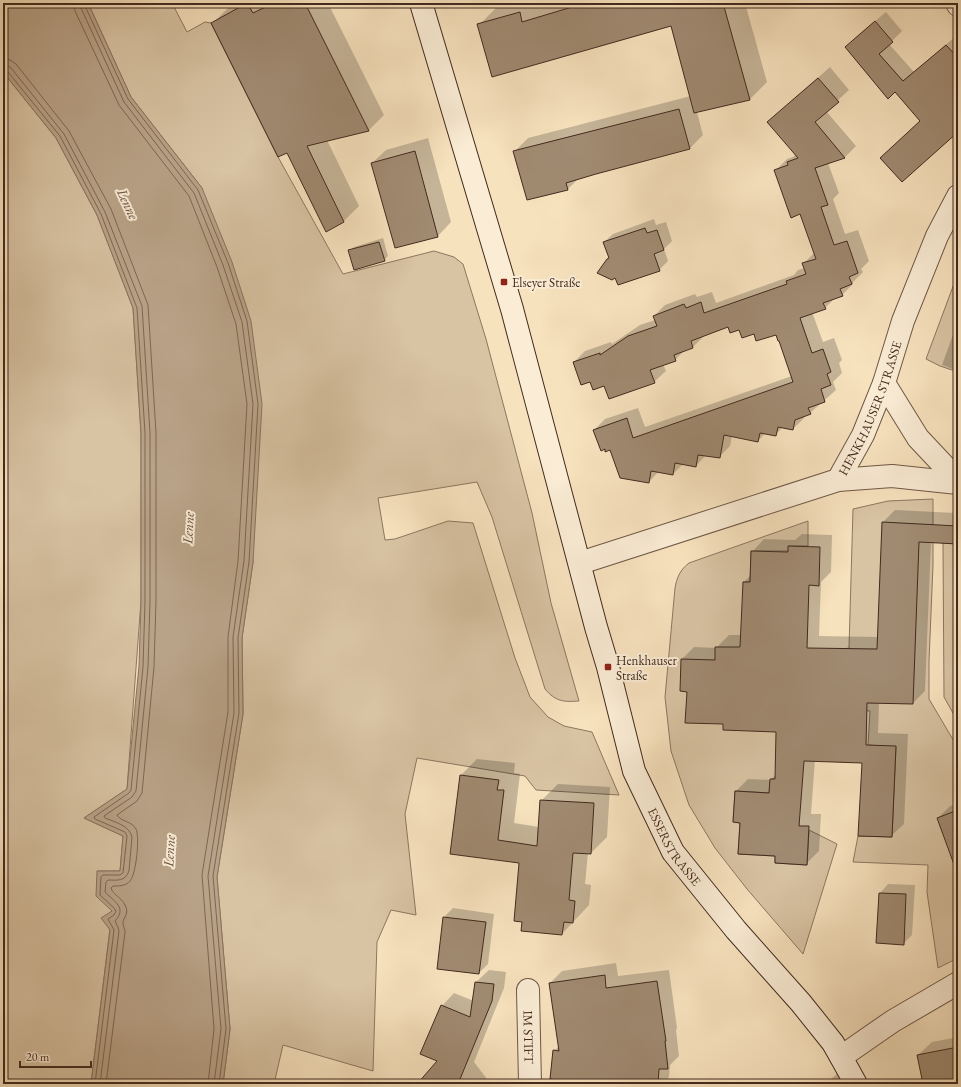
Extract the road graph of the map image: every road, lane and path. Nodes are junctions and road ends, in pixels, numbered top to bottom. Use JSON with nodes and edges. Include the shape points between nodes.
{"nodes":[{"id":1,"x":421,"y":3,"type":"edge"},
{"id":2,"x":958,"y":196,"type":"edge"},
{"id":3,"x":884,"y":383,"type":"junction"},
{"id":4,"x":958,"y":476,"type":"edge"},
{"id":5,"x":838,"y":480,"type":"junction"},
{"id":6,"x":958,"y":483,"type":"edge"},
{"id":7,"x":580,"y":563,"type":"junction"},
{"id":8,"x":958,"y":983,"type":"edge"},
{"id":9,"x":528,"y":990,"type":"dead end"},
{"id":10,"x":841,"y":1057,"type":"junction"},
{"id":11,"x":530,"y":1084,"type":"edge"},
{"id":12,"x":856,"y":1084,"type":"edge"}],
"edges":[{"from":1,"to":7,"type":"main road","via":[[512,309]]},
{"from":2,"to":3,"type":"main road","name":"HENKHAUSER STRASSE","via":[[936,236],[903,320]]},
{"from":3,"to":4,"type":"main road","via":[[918,438],[949,471]]},
{"from":3,"to":5,"type":"main road","name":"HENKHAUSER STRASSE","via":[[863,434]]},
{"from":5,"to":6,"type":"main road","via":[[892,476]]},
{"from":5,"to":7,"type":"main road","name":"HENKHAUSER STRASSE"},
{"from":7,"to":10,"type":"main road","name":"ESSERSTRASSE","via":[[634,771],[673,852],[736,930],[801,1003]]},
{"from":8,"to":10,"type":"main road","via":[[894,1021]]},
{"from":9,"to":11,"type":"main road","name":"IM STIFT"},
{"from":10,"to":12,"type":"main road","name":"ESSERSTRASSE"}]}
